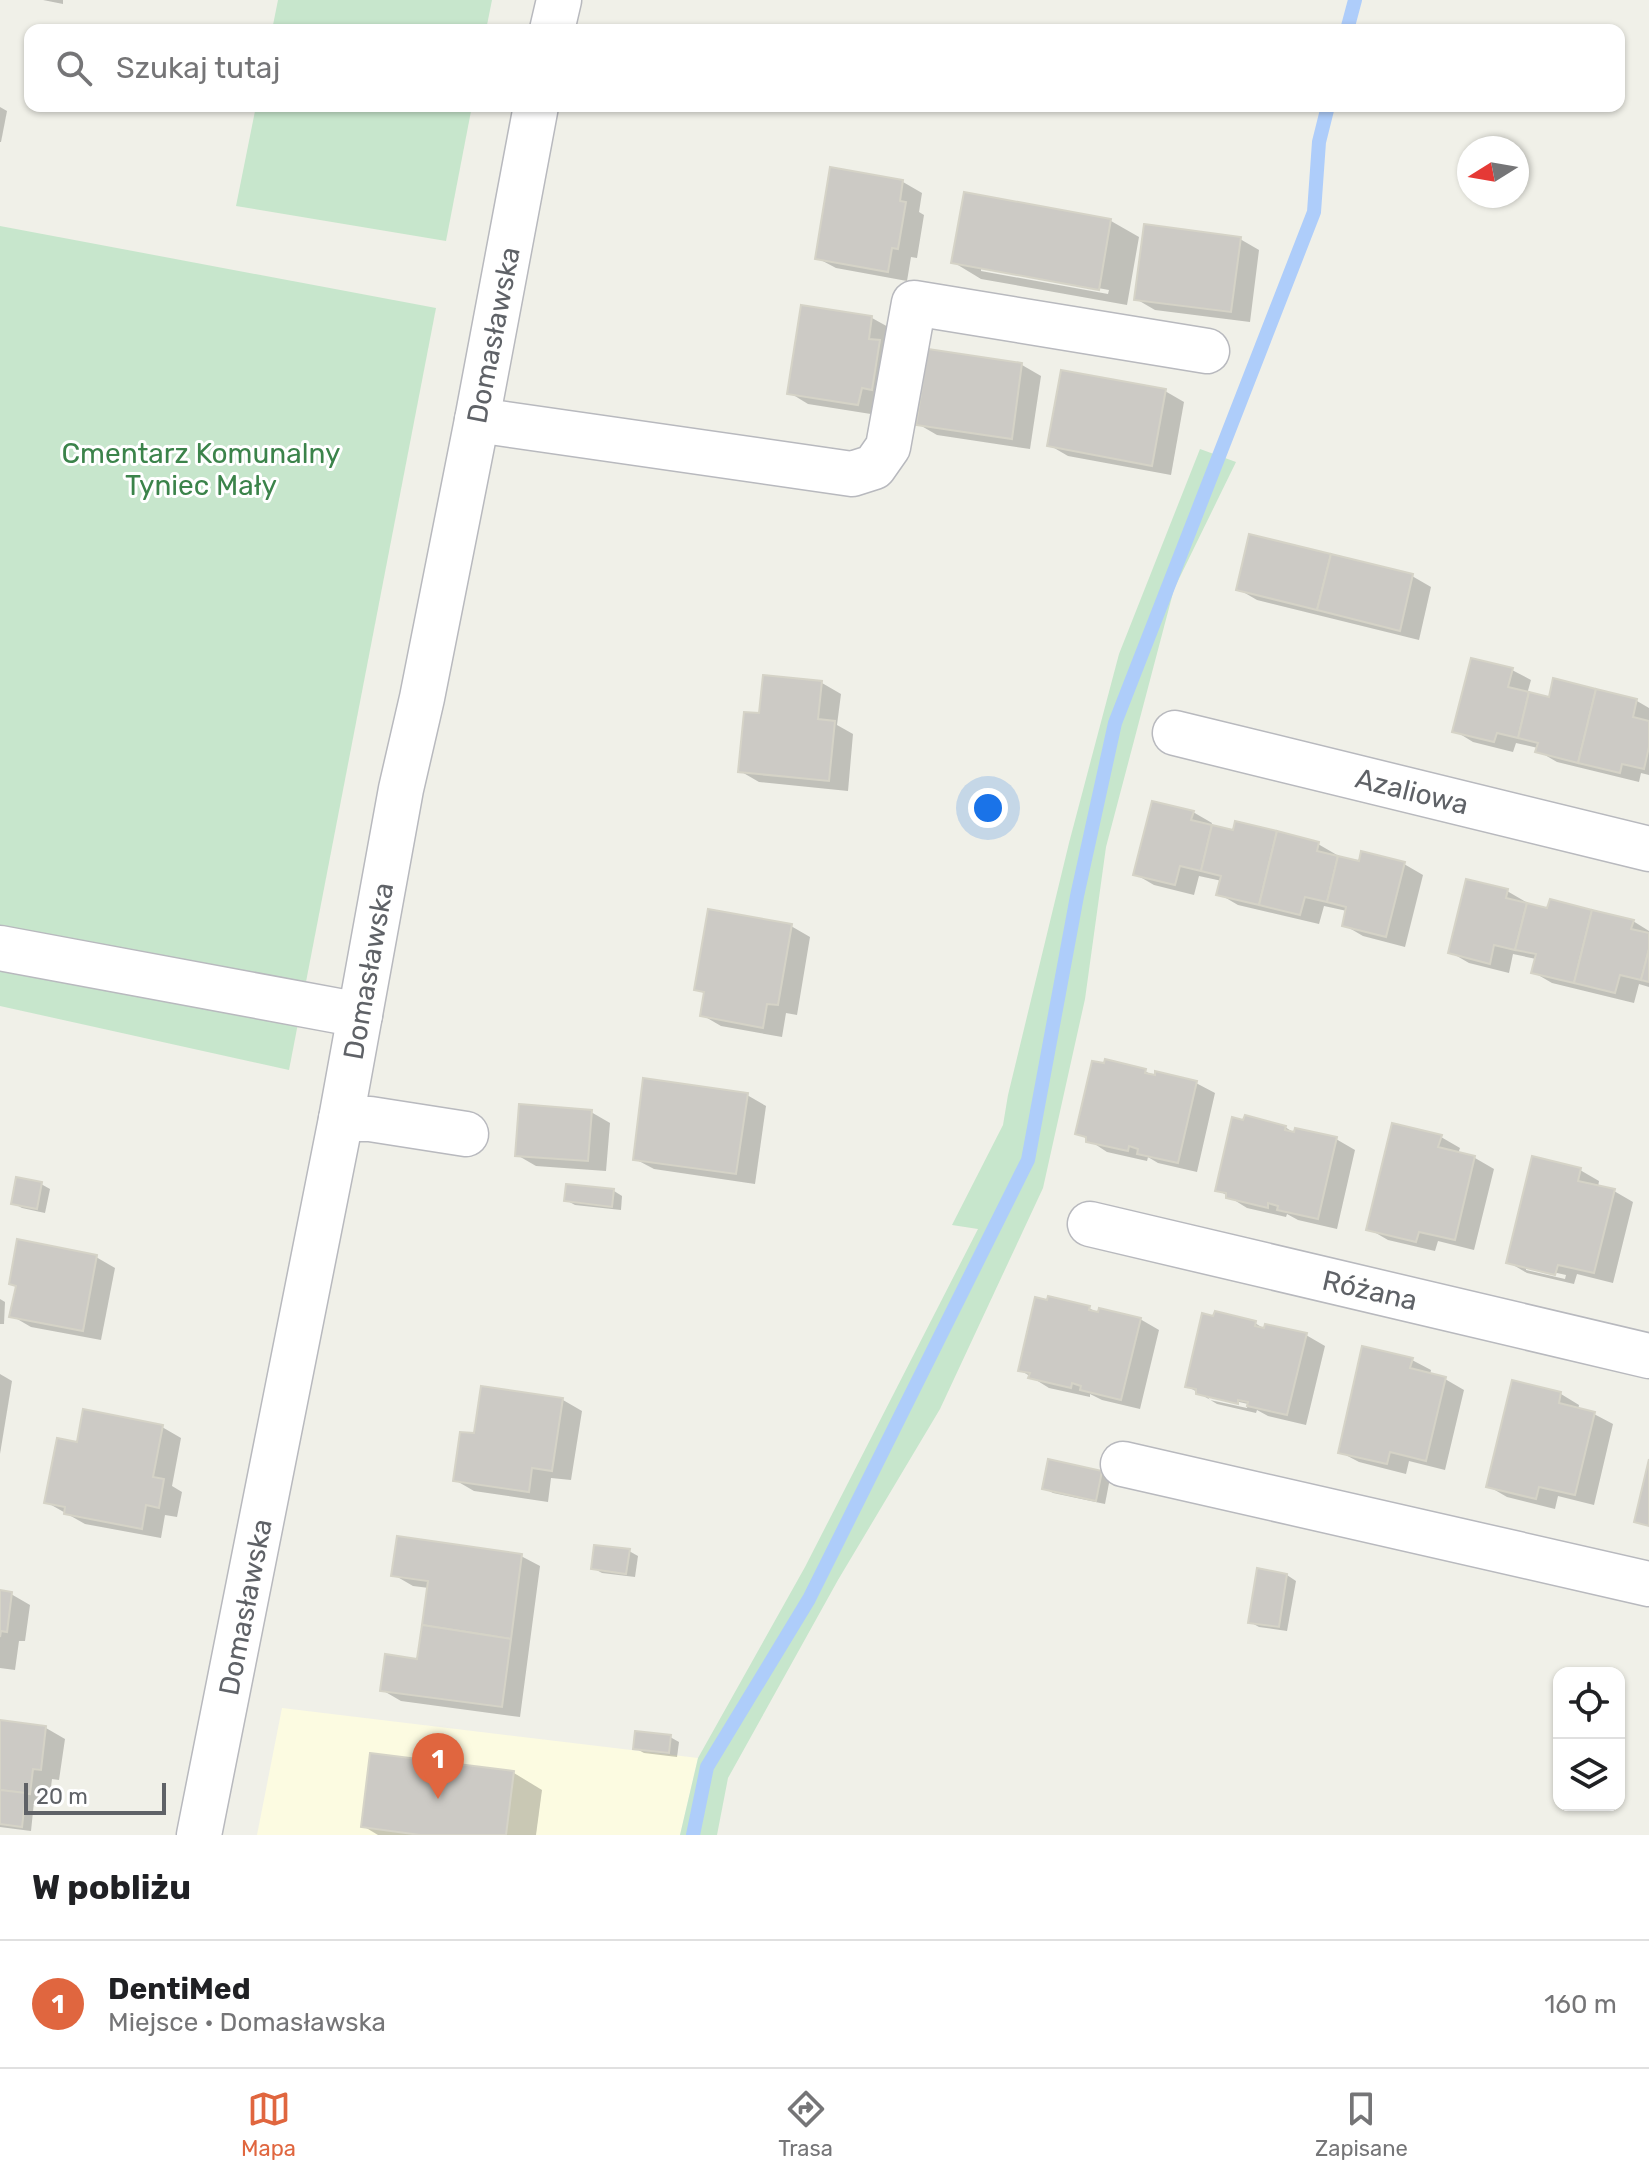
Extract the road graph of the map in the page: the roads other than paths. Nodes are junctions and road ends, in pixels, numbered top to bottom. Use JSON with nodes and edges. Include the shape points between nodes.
{"nodes":[{"id":1,"x":559,"y":0,"type":"edge"},
{"id":2,"x":553,"y":24,"type":"edge"},
{"id":3,"x":535,"y":112,"type":"edge"},
{"id":4,"x":1207,"y":351,"type":"dead end"},
{"id":5,"x":477,"y":420,"type":"junction"},
{"id":6,"x":1175,"y":733,"type":"dead end"},
{"id":7,"x":1649,"y":849,"type":"edge"},
{"id":8,"x":0,"y":948,"type":"edge"},
{"id":9,"x":360,"y":1015,"type":"junction"},
{"id":10,"x":341,"y":1119,"type":"junction"},
{"id":11,"x":466,"y":1134,"type":"dead end"},
{"id":12,"x":1090,"y":1224,"type":"dead end"},
{"id":13,"x":1649,"y":1356,"type":"edge"},
{"id":14,"x":1123,"y":1464,"type":"dead end"},
{"id":15,"x":1649,"y":1584,"type":"edge"},
{"id":16,"x":199,"y":1835,"type":"edge"}],
"edges":[{"from":1,"to":2,"type":"street"},
{"from":3,"to":5,"type":"street","name":"Domasławska"},
{"from":4,"to":5,"type":"street","via":[[914,303],[888,447],[874,467],[852,474]]},
{"from":5,"to":9,"type":"street","name":"Domasławska"},
{"from":6,"to":7,"type":"street","name":"Azaliowa"},
{"from":8,"to":9,"type":"street"},
{"from":9,"to":10,"type":"street","name":"Domasławska"},
{"from":10,"to":11,"type":"street"},
{"from":10,"to":16,"type":"street","name":"Domasławska"},
{"from":12,"to":13,"type":"street","name":"Różana"},
{"from":14,"to":15,"type":"street"}]}
